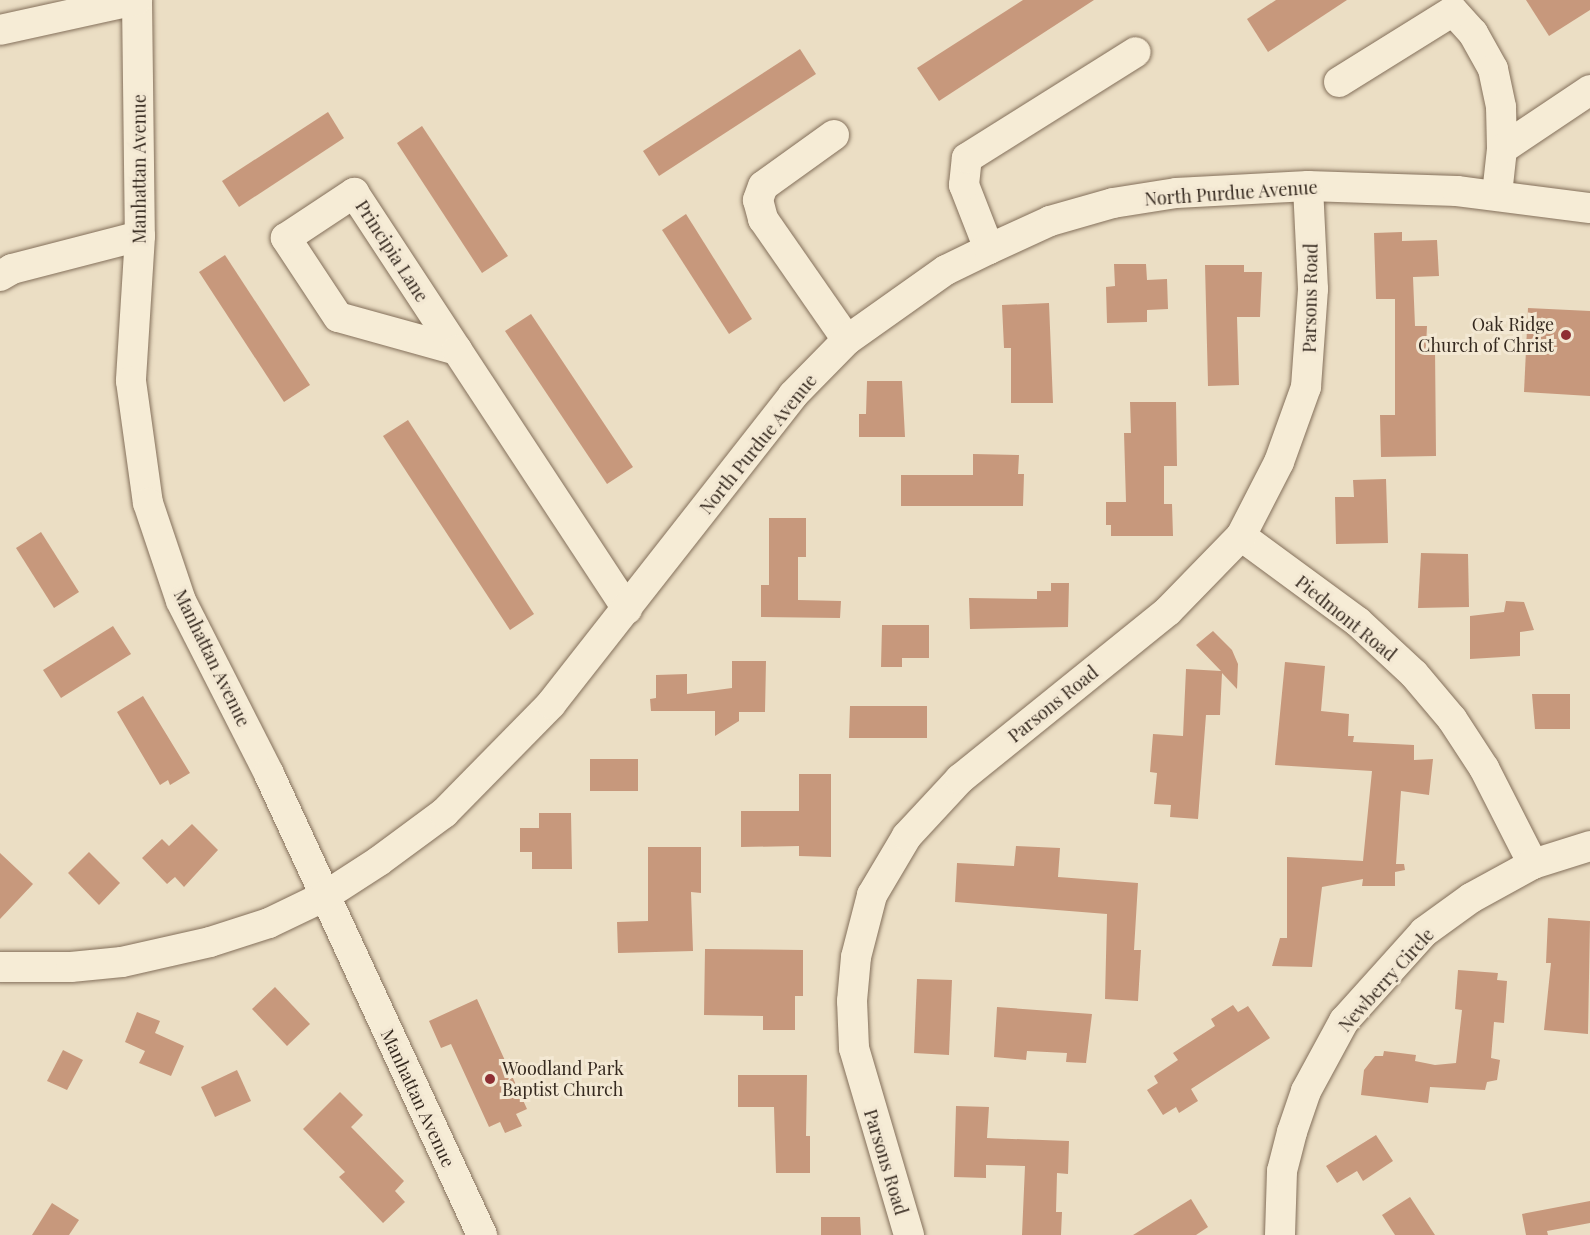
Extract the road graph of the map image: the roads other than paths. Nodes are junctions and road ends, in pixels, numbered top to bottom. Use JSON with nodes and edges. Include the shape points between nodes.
{"nodes":[{"id":1,"x":137,"y":0,"type":"edge"},
{"id":2,"x":1460,"y":5,"type":"edge"},
{"id":3,"x":0,"y":30,"type":"edge"},
{"id":4,"x":1136,"y":52,"type":"dead end"},
{"id":5,"x":1339,"y":82,"type":"dead end"},
{"id":6,"x":1590,"y":90,"type":"edge"},
{"id":7,"x":834,"y":135,"type":"dead end"},
{"id":8,"x":1502,"y":149,"type":"junction"},
{"id":9,"x":1308,"y":186,"type":"junction"},
{"id":10,"x":1497,"y":194,"type":"junction"},
{"id":11,"x":1590,"y":208,"type":"edge"},
{"id":12,"x":140,"y":236,"type":"junction"},
{"id":13,"x":989,"y":249,"type":"junction"},
{"id":14,"x":0,"y":276,"type":"edge"},
{"id":15,"x":847,"y":340,"type":"junction"},
{"id":16,"x":457,"y":350,"type":"junction"},
{"id":17,"x":1241,"y":536,"type":"junction"},
{"id":18,"x":627,"y":609,"type":"junction"},
{"id":19,"x":1590,"y":846,"type":"edge"},
{"id":20,"x":1533,"y":864,"type":"junction"},
{"id":21,"x":325,"y":896,"type":"junction"},
{"id":22,"x":0,"y":967,"type":"edge"},
{"id":23,"x":482,"y":1235,"type":"edge"},
{"id":24,"x":909,"y":1235,"type":"edge"},
{"id":25,"x":1280,"y":1235,"type":"edge"}],
"edges":[{"from":1,"to":3,"type":"street"},
{"from":1,"to":12,"type":"street","name":"Manhattan Avenue"},
{"from":2,"to":5,"type":"street"},
{"from":2,"to":8,"type":"street","via":[[1493,69],[1501,108]]},
{"from":4,"to":13,"type":"street","via":[[967,158],[963,185]]},
{"from":6,"to":8,"type":"street"},
{"from":7,"to":15,"type":"street","via":[[763,186],[758,200],[763,219]]},
{"from":8,"to":10,"type":"street"},
{"from":9,"to":10,"type":"street","name":"North Purdue Avenue"},
{"from":9,"to":13,"type":"street","name":"North Purdue Avenue","via":[[1176,193],[1113,203],[1050,222]]},
{"from":9,"to":17,"type":"street","name":"Parsons Road","via":[[1313,289],[1306,387],[1279,462]]},
{"from":10,"to":11,"type":"street","name":"North Purdue Avenue"},
{"from":12,"to":14,"type":"street","via":[[12,269]]},
{"from":12,"to":21,"type":"street","name":"Manhattan Avenue","via":[[130,381],[148,503],[181,601],[269,774]]},
{"from":13,"to":15,"type":"street","name":"North Purdue Avenue","via":[[946,270]]},
{"from":15,"to":18,"type":"street","name":"North Purdue Avenue","via":[[793,395]]},
{"from":16,"to":16,"type":"street","name":"Principia Lane","via":[[354,193],[286,238],[338,318]]},
{"from":16,"to":18,"type":"street","name":"Principia Lane"},
{"from":17,"to":20,"type":"street","name":"Piedmont Road","via":[[1358,622],[1414,674],[1452,719],[1484,768]]},
{"from":17,"to":24,"type":"street","name":"Parsons Road","via":[[1168,611],[960,779],[907,836],[872,895],[856,957],[852,1001],[854,1048]]},
{"from":18,"to":21,"type":"street","name":"North Purdue Avenue","via":[[551,704],[491,769],[444,813]]},
{"from":19,"to":20,"type":"street","name":"Newberry Circle"},
{"from":20,"to":25,"type":"street","name":"Newberry Circle","via":[[1471,898],[1424,932],[1344,1021],[1306,1091],[1292,1132],[1282,1171]]},
{"from":21,"to":22,"type":"street","name":"North Purdue Avenue","via":[[269,923],[210,942],[133,959],[71,967]]},
{"from":21,"to":23,"type":"street","name":"Manhattan Avenue"}]}
